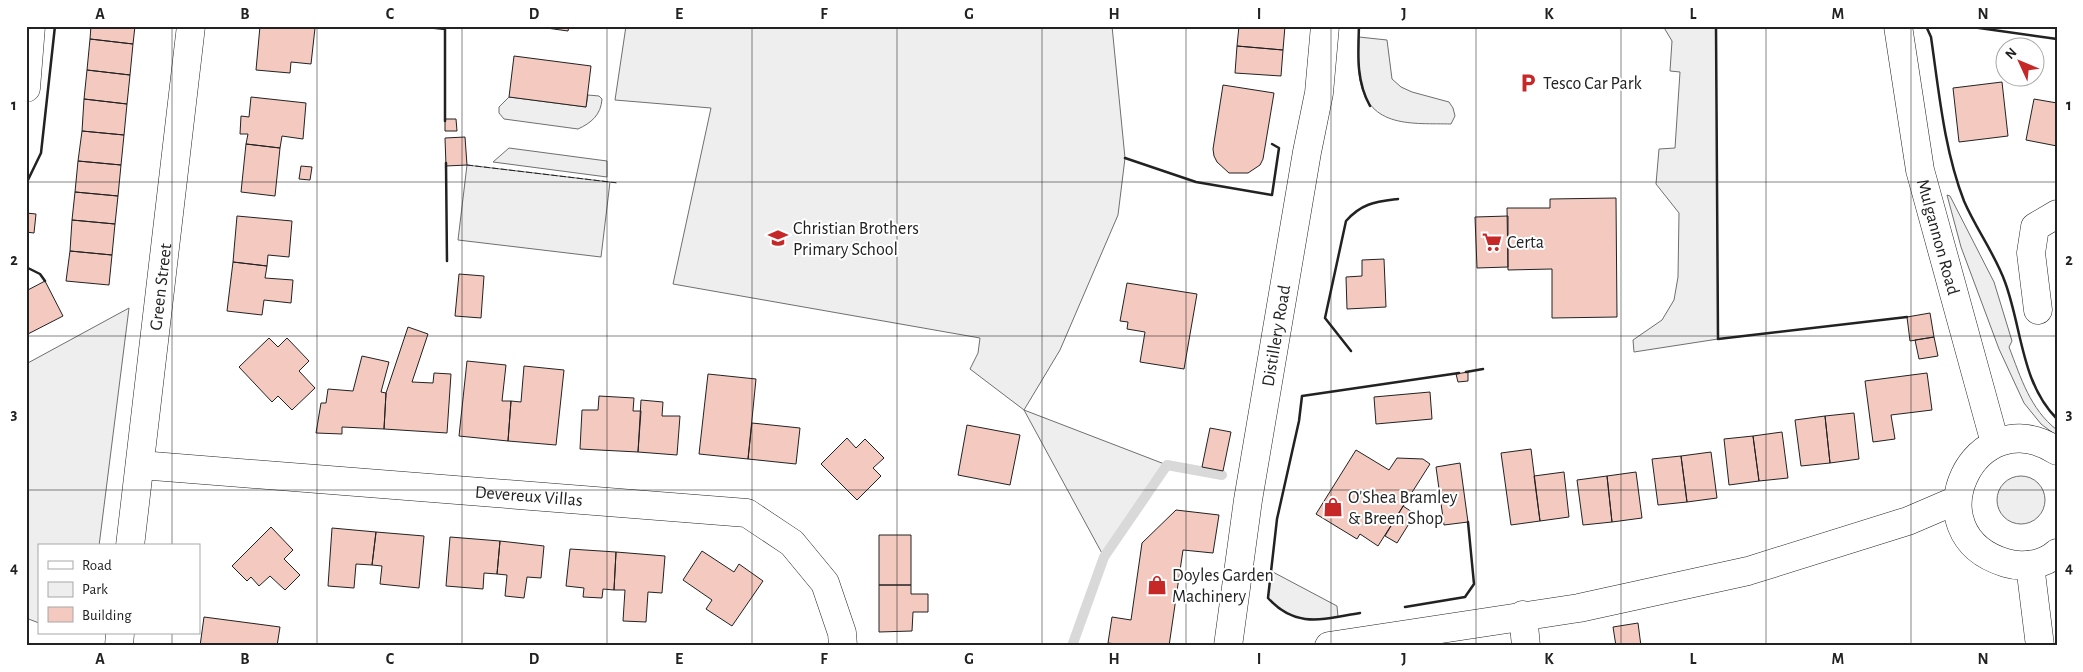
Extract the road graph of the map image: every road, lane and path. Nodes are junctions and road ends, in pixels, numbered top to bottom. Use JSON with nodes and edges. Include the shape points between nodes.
{"nodes":[{"id":1,"x":31,"y":26,"type":"edge"},
{"id":2,"x":191,"y":26,"type":"edge"},
{"id":3,"x":1325,"y":26,"type":"edge"},
{"id":4,"x":1898,"y":26,"type":"edge"},
{"id":5,"x":26,"y":88,"type":"edge"},
{"id":6,"x":2057,"y":214,"type":"edge"},
{"id":7,"x":2038,"y":310,"type":"dead end"},
{"id":8,"x":1995,"y":443,"type":"junction"},
{"id":9,"x":2057,"y":451,"type":"edge"},
{"id":10,"x":140,"y":466,"type":"junction"},
{"id":11,"x":1957,"y":500,"type":"junction"},
{"id":12,"x":130,"y":544,"type":"edge"},
{"id":13,"x":2057,"y":553,"type":"edge"},
{"id":14,"x":2030,"y":565,"type":"junction"},
{"id":15,"x":1523,"y":615,"type":"junction"},
{"id":16,"x":843,"y":646,"type":"edge"},
{"id":17,"x":1228,"y":646,"type":"edge"},
{"id":18,"x":1329,"y":646,"type":"edge"},
{"id":19,"x":1526,"y":646,"type":"edge"},
{"id":20,"x":2040,"y":646,"type":"edge"}],
"edges":[{"from":1,"to":5,"type":"street"},
{"from":2,"to":10,"type":"street","name":"Green Street"},
{"from":3,"to":17,"type":"street","name":"Distillery Road","via":[[1319,93],[1248,500]]},
{"from":4,"to":8,"type":"street","name":"Mulgannon Road","via":[[1920,170]]},
{"from":6,"to":7,"type":"street","via":[[2035,227],[2031,253]]},
{"from":8,"to":9,"type":"street","via":[[2029,440]]},
{"from":8,"to":11,"type":"street","via":[[1968,467],[1960,483]]},
{"from":10,"to":12,"type":"street","name":"Green Street"},
{"from":10,"to":16,"type":"street","name":"Devereux Villas","via":[[747,513],[792,543],[825,582]]},
{"from":11,"to":14,"type":"street","via":[[1959,518],[1966,535],[1978,549],[2011,565]]},
{"from":11,"to":15,"type":"street","via":[[1908,521],[1748,571],[1579,608]]},
{"from":13,"to":14,"type":"street"},
{"from":14,"to":20,"type":"street"},
{"from":15,"to":18,"type":"street"},
{"from":15,"to":19,"type":"street"}]}
